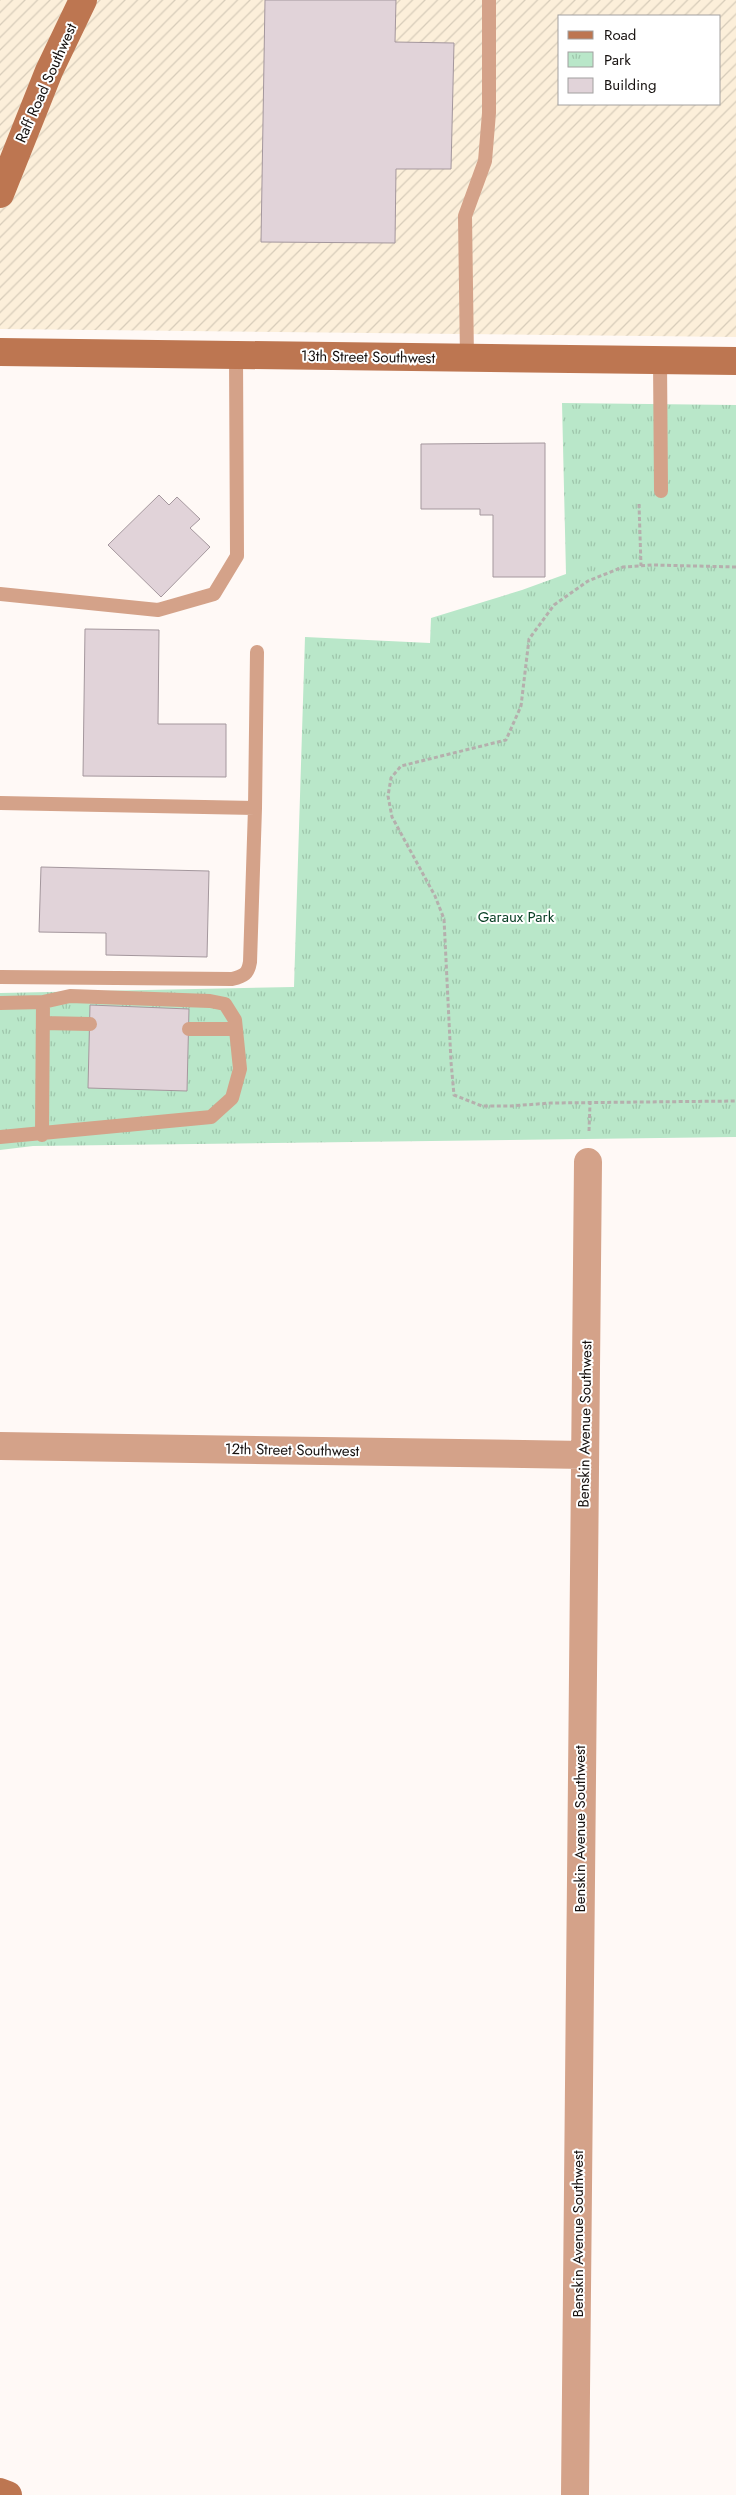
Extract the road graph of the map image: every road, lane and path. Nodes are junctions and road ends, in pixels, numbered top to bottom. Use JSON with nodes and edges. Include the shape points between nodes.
{"nodes":[{"id":1,"x":83,"y":0,"type":"edge"},
{"id":2,"x":489,"y":0,"type":"edge"},
{"id":3,"x":0,"y":194,"type":"edge"},
{"id":4,"x":0,"y":352,"type":"edge"},
{"id":5,"x":236,"y":355,"type":"junction"},
{"id":6,"x":467,"y":358,"type":"junction"},
{"id":7,"x":660,"y":360,"type":"junction"},
{"id":8,"x":736,"y":361,"type":"edge"},
{"id":9,"x":661,"y":491,"type":"dead end"},
{"id":10,"x":639,"y":501,"type":"dead end"},
{"id":11,"x":641,"y":566,"type":"junction"},
{"id":12,"x":736,"y":567,"type":"edge"},
{"id":13,"x":0,"y":594,"type":"edge"},
{"id":14,"x":256,"y":652,"type":"dead end"},
{"id":15,"x":0,"y":803,"type":"edge"},
{"id":16,"x":255,"y":808,"type":"junction"},
{"id":17,"x":0,"y":977,"type":"edge"},
{"id":18,"x":43,"y":1002,"type":"junction"},
{"id":19,"x":0,"y":1003,"type":"edge"},
{"id":20,"x":43,"y":1022,"type":"junction"},
{"id":21,"x":90,"y":1024,"type":"dead end"},
{"id":22,"x":188,"y":1029,"type":"dead end"},
{"id":23,"x":236,"y":1029,"type":"junction"},
{"id":24,"x":736,"y":1101,"type":"edge"},
{"id":25,"x":42,"y":1135,"type":"junction"},
{"id":26,"x":0,"y":1137,"type":"edge"},
{"id":27,"x":588,"y":1162,"type":"dead end"},
{"id":28,"x":0,"y":1446,"type":"edge"},
{"id":29,"x":584,"y":1455,"type":"junction"},
{"id":30,"x":0,"y":2492,"type":"edge"},
{"id":31,"x":8,"y":2495,"type":"edge"},
{"id":32,"x":575,"y":2495,"type":"edge"}],
"edges":[{"from":1,"to":3,"type":"street","name":"Raff Road Southwest","via":[[49,71]]},
{"from":2,"to":6,"type":"lane","via":[[489,113],[485,161],[466,216]]},
{"from":4,"to":5,"type":"street","name":"13th Street Southwest"},
{"from":5,"to":6,"type":"street","name":"13th Street Southwest"},
{"from":5,"to":13,"type":"lane","via":[[237,556],[214,594],[158,610]]},
{"from":6,"to":7,"type":"street","name":"13th Street Southwest"},
{"from":7,"to":8,"type":"street","name":"13th Street Southwest"},
{"from":7,"to":9,"type":"lane"},
{"from":10,"to":11,"type":"path"},
{"from":11,"to":12,"type":"path"},
{"from":11,"to":24,"type":"path","via":[[623,567],[588,581],[554,605],[529,639],[521,706],[506,740],[401,766],[391,778],[388,796],[392,817],[444,919],[454,1095],[482,1106]]},
{"from":14,"to":16,"type":"lane"},
{"from":15,"to":16,"type":"lane"},
{"from":16,"to":17,"type":"lane","via":[[250,962],[243,977]]},
{"from":18,"to":19,"type":"lane"},
{"from":18,"to":20,"type":"lane"},
{"from":18,"to":23,"type":"lane","via":[[70,996],[210,1001],[225,1004],[235,1020]]},
{"from":20,"to":21,"type":"lane"},
{"from":20,"to":25,"type":"lane"},
{"from":22,"to":23,"type":"lane"},
{"from":23,"to":25,"type":"lane","via":[[240,1069],[232,1098],[211,1118]]},
{"from":25,"to":26,"type":"lane"},
{"from":27,"to":29,"type":"street","name":"Benskin Avenue Southwest"},
{"from":28,"to":29,"type":"street","name":"12th Street Southwest"},
{"from":29,"to":32,"type":"street","name":"Benskin Avenue Southwest"},
{"from":30,"to":31,"type":"street"}]}
